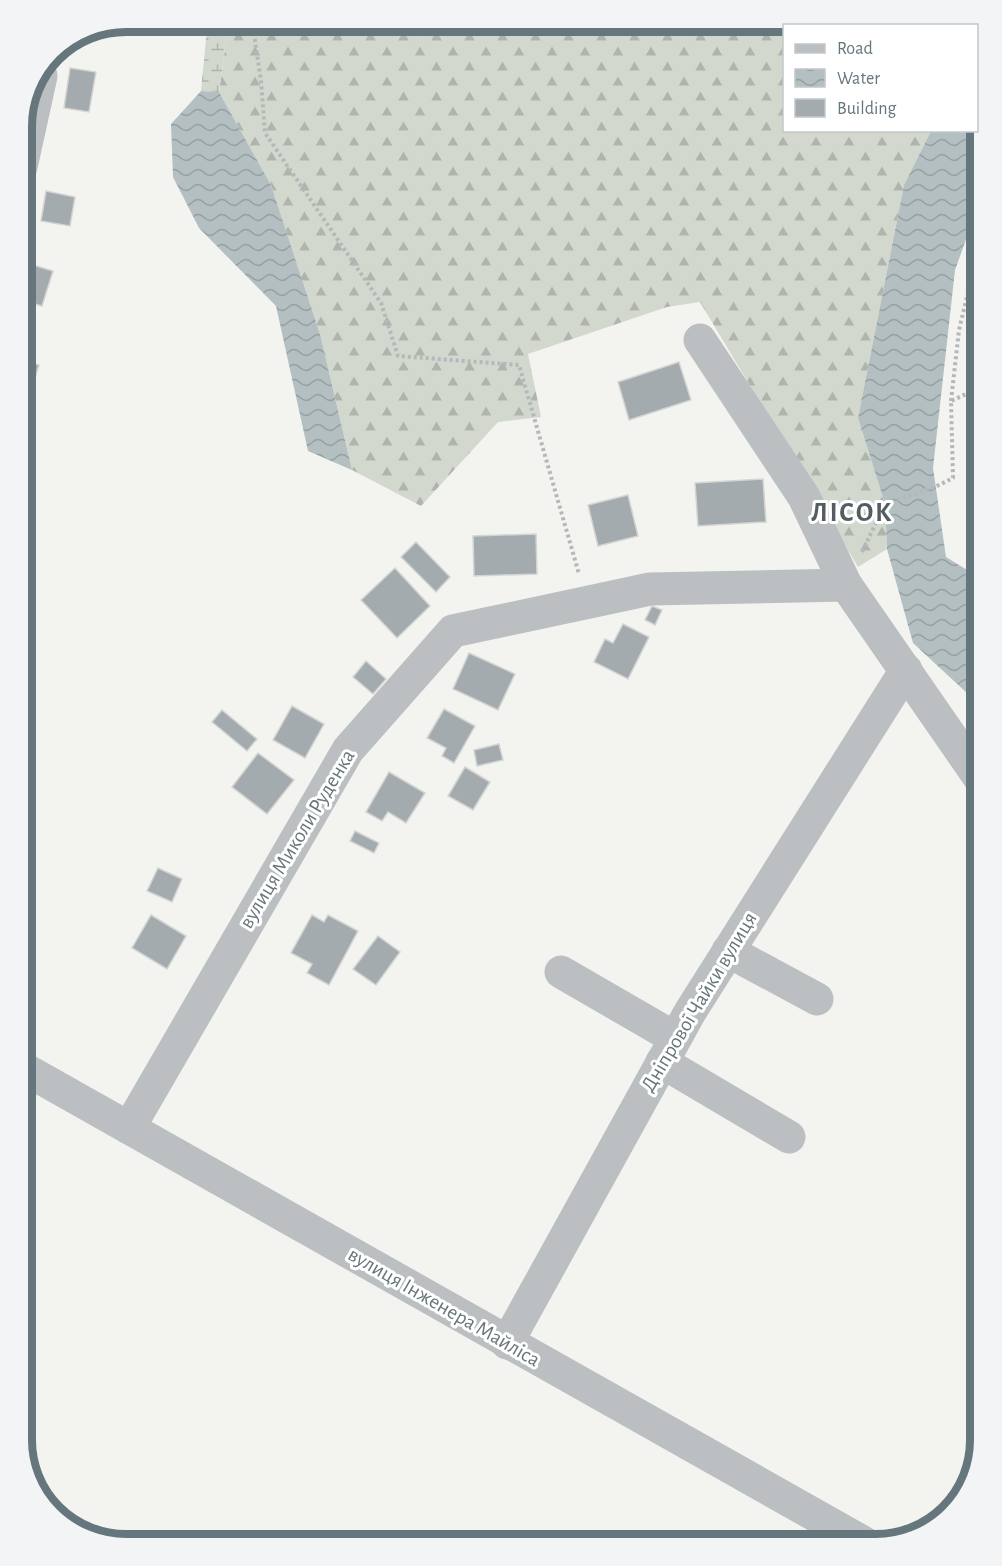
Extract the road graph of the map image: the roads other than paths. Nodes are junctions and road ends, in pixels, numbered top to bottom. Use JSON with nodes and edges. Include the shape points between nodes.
{"nodes":[{"id":1,"x":700,"y":340,"type":"dead end"},
{"id":2,"x":846,"y":585,"type":"junction"},
{"id":3,"x":906,"y":670,"type":"junction"},
{"id":4,"x":970,"y":764,"type":"edge"},
{"id":5,"x":728,"y":951,"type":"junction"},
{"id":6,"x":561,"y":972,"type":"dead end"},
{"id":7,"x":817,"y":999,"type":"dead end"},
{"id":8,"x":669,"y":1050,"type":"junction"},
{"id":9,"x":31,"y":1072,"type":"edge"},
{"id":10,"x":129,"y":1128,"type":"junction"},
{"id":11,"x":789,"y":1137,"type":"dead end"},
{"id":12,"x":507,"y":1342,"type":"junction"},
{"id":13,"x":848,"y":1534,"type":"edge"}],
"edges":[{"from":1,"to":2,"type":"street","via":[[804,497]]},
{"from":2,"to":3,"type":"street"},
{"from":2,"to":10,"type":"street","name":"вулиця Миколи Руденка","via":[[650,589],[453,631],[348,750]]},
{"from":3,"to":4,"type":"street"},
{"from":3,"to":5,"type":"street","name":"Дніпрової Чайки вулиця"},
{"from":5,"to":7,"type":"street"},
{"from":5,"to":8,"type":"street","name":"Дніпрової Чайки вулиця"},
{"from":6,"to":8,"type":"street"},
{"from":8,"to":11,"type":"street"},
{"from":8,"to":12,"type":"street","name":"Дніпрової Чайки вулиця"},
{"from":9,"to":10,"type":"street","name":"вулиця Інженера Майліса"},
{"from":10,"to":12,"type":"street","name":"вулиця Інженера Майліса"},
{"from":12,"to":13,"type":"street","name":"вулиця Інженера Майліса"}]}
